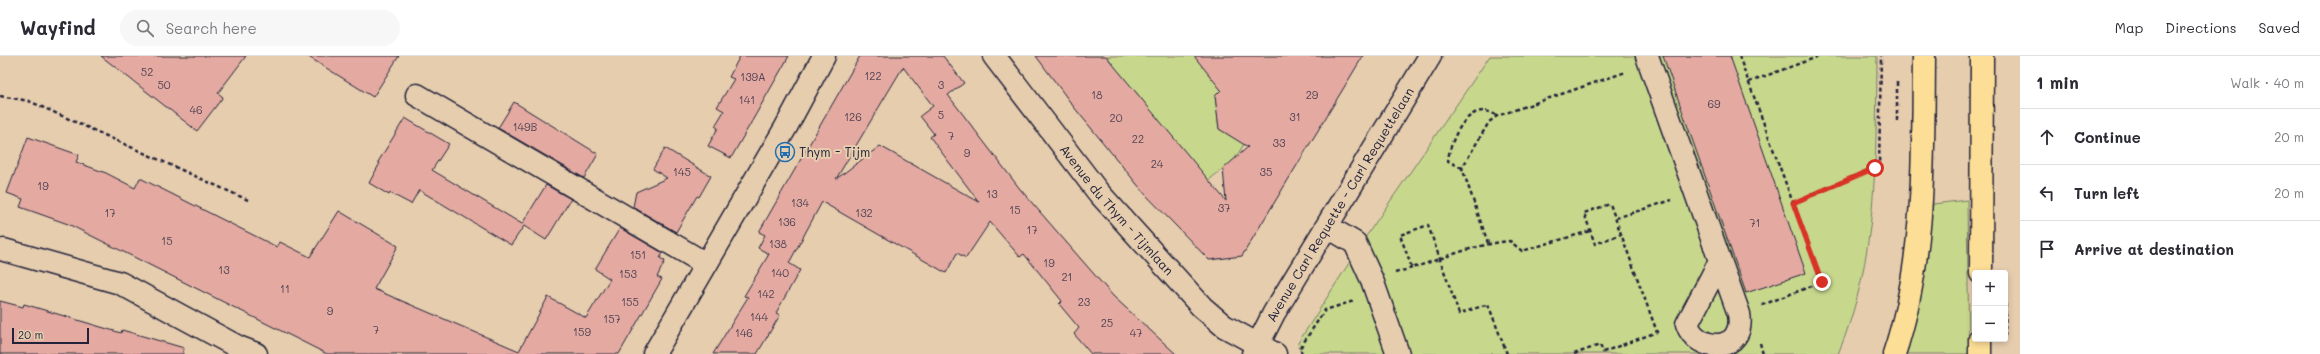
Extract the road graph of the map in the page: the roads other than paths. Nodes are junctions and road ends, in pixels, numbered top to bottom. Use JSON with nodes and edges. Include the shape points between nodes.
{"nodes":[{"id":1,"x":824,"y":56,"type":"edge"},
{"id":2,"x":994,"y":56,"type":"edge"},
{"id":3,"x":1430,"y":56,"type":"edge"},
{"id":4,"x":1924,"y":56,"type":"edge"},
{"id":5,"x":1982,"y":56,"type":"edge"},
{"id":6,"x":1648,"y":60,"type":"edge"},
{"id":7,"x":416,"y":95,"type":"dead end"},
{"id":8,"x":1328,"y":227,"type":"junction"},
{"id":9,"x":4,"y":250,"type":"dead end"},
{"id":10,"x":706,"y":264,"type":"junction"},
{"id":11,"x":1719,"y":264,"type":"junction"},
{"id":12,"x":1981,"y":270,"type":"edge"},
{"id":13,"x":1980,"y":342,"type":"edge"},
{"id":14,"x":1262,"y":351,"type":"edge"},
{"id":15,"x":243,"y":352,"type":"edge"},
{"id":16,"x":654,"y":354,"type":"edge"},
{"id":17,"x":1398,"y":354,"type":"edge"},
{"id":18,"x":1894,"y":354,"type":"edge"},
{"id":19,"x":1980,"y":354,"type":"edge"}],
"edges":[{"from":1,"to":10,"type":"street"},
{"from":2,"to":14,"type":"street","name":"Avenue du Thym - Tijmlaan","via":[[1098,192],[1202,307],[1224,326]]},
{"from":3,"to":8,"type":"street","name":"Avenue Carl Requette - Carl Requettelaan"},
{"from":4,"to":18,"type":"main road","via":[[1921,207],[1911,288]]},
{"from":5,"to":12,"type":"main road"},
{"from":6,"to":11,"type":"street"},
{"from":7,"to":10,"type":"street"},
{"from":8,"to":14,"type":"street","name":"Avenue Carl Requette - Carl Requettelaan","via":[[1274,313]]},
{"from":8,"to":17,"type":"street","via":[[1354,243],[1376,293]]},
{"from":9,"to":15,"type":"street","via":[[120,283]]},
{"from":10,"to":16,"type":"street"},
{"from":11,"to":11,"type":"street","via":[[1739,314],[1741,326],[1736,337],[1726,348],[1712,352],[1699,348],[1690,336],[1687,324]]},
{"from":13,"to":19,"type":"main road"}]}
